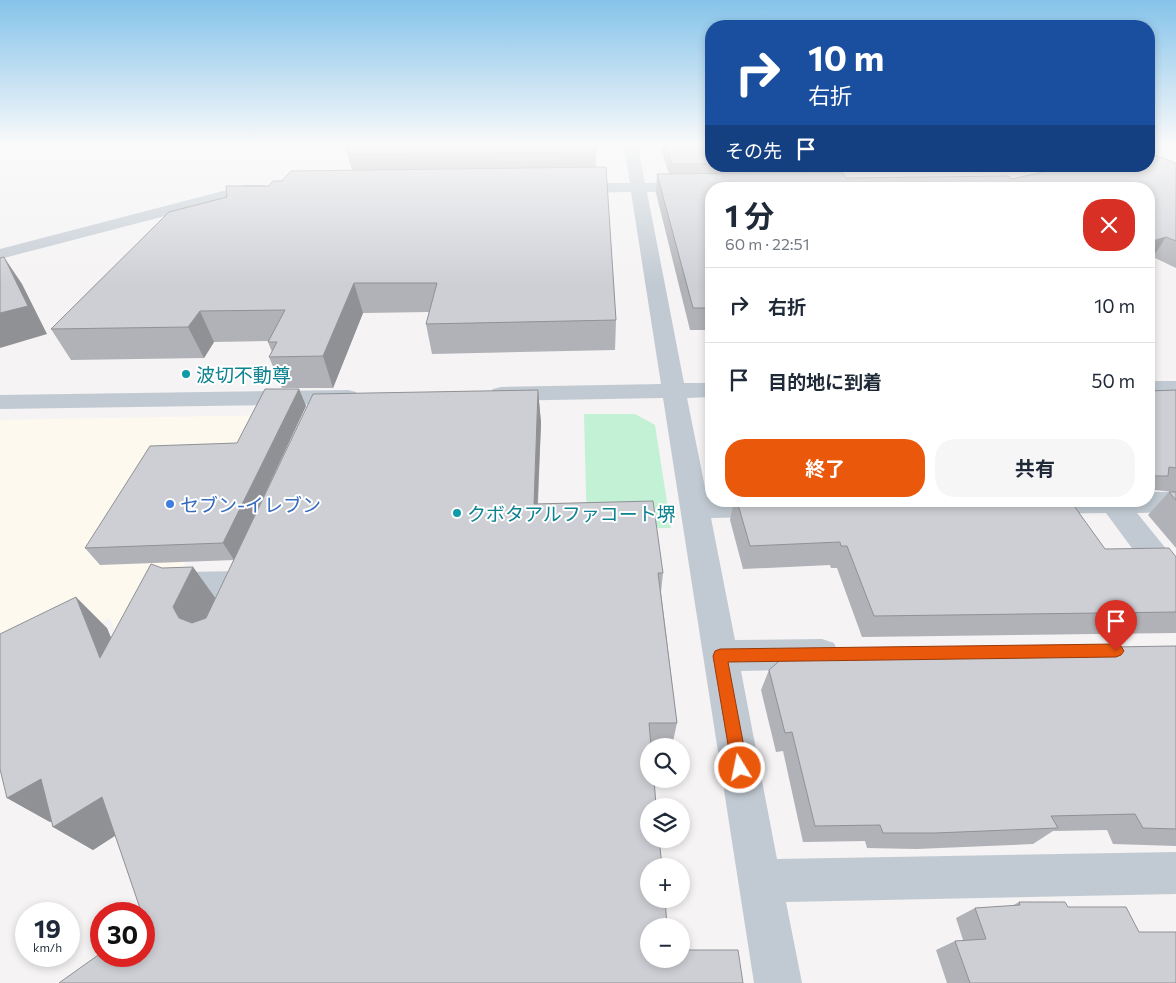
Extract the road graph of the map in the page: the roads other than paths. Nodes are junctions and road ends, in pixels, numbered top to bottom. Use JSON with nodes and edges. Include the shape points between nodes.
{"nodes":[{"id":1,"x":239,"y":192,"type":"edge"},
{"id":2,"x":639,"y":192,"type":"edge"},
{"id":3,"x":0,"y":254,"type":"edge"},
{"id":4,"x":1155,"y":388,"type":"edge"},
{"id":5,"x":1176,"y":388,"type":"edge"},
{"id":6,"x":673,"y":390,"type":"junction"},
{"id":7,"x":705,"y":390,"type":"edge"},
{"id":8,"x":484,"y":394,"type":"edge"},
{"id":9,"x":374,"y":397,"type":"edge"},
{"id":10,"x":324,"y":398,"type":"junction"},
{"id":11,"x":0,"y":402,"type":"edge"},
{"id":12,"x":311,"y":427,"type":"edge"},
{"id":13,"x":1155,"y":502,"type":"edge"},
{"id":14,"x":1176,"y":502,"type":"edge"},
{"id":15,"x":794,"y":507,"type":"edge"},
{"id":16,"x":1117,"y":507,"type":"edge"},
{"id":17,"x":694,"y":508,"type":"junction"},
{"id":18,"x":241,"y":584,"type":"edge"},
{"id":19,"x":1176,"y":584,"type":"edge"},
{"id":20,"x":186,"y":585,"type":"edge"},
{"id":21,"x":849,"y":654,"type":"edge"},
{"id":22,"x":720,"y":656,"type":"junction"},
{"id":23,"x":1176,"y":873,"type":"edge"},
{"id":24,"x":760,"y":881,"type":"junction"},
{"id":25,"x":778,"y":983,"type":"edge"}],
"edges":[{"from":1,"to":3,"type":"street"},
{"from":2,"to":6,"type":"street"},
{"from":4,"to":5,"type":"street"},
{"from":6,"to":7,"type":"street"},
{"from":6,"to":8,"type":"street"},
{"from":6,"to":17,"type":"street"},
{"from":9,"to":10,"type":"street"},
{"from":10,"to":11,"type":"street"},
{"from":10,"to":12,"type":"street"},
{"from":13,"to":14,"type":"street"},
{"from":15,"to":17,"type":"street"},
{"from":16,"to":19,"type":"street"},
{"from":17,"to":22,"type":"street"},
{"from":18,"to":20,"type":"street"},
{"from":21,"to":22,"type":"street"},
{"from":22,"to":24,"type":"street"},
{"from":23,"to":24,"type":"street"},
{"from":24,"to":25,"type":"street"}]}
